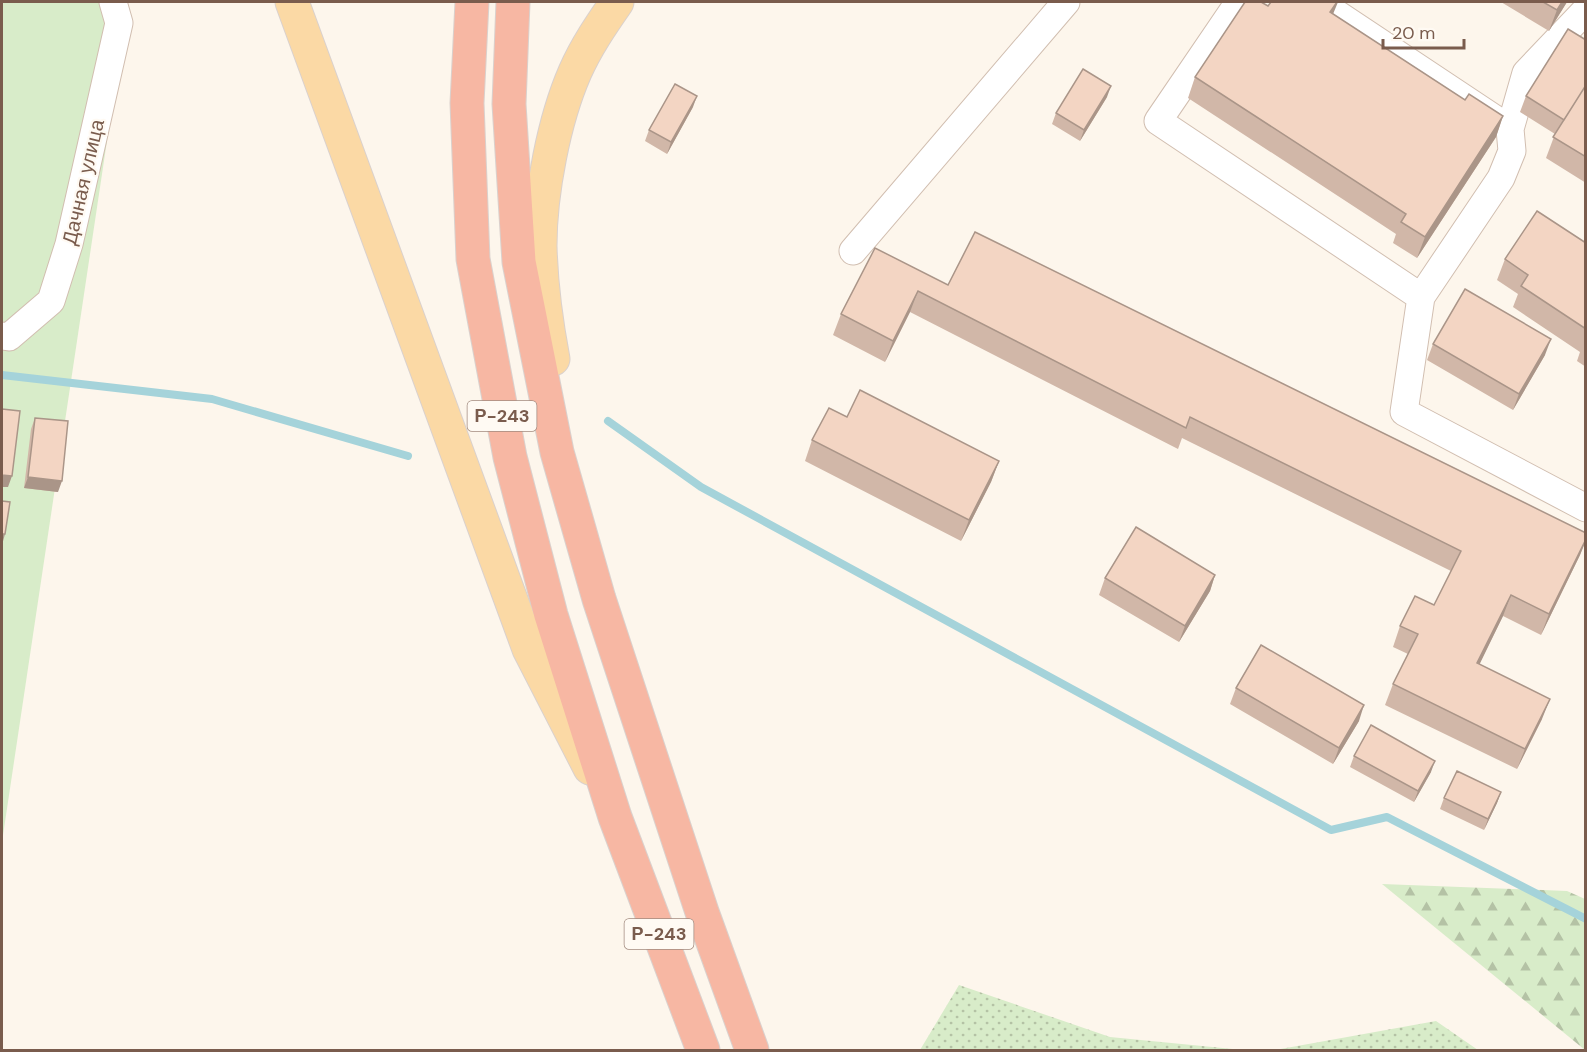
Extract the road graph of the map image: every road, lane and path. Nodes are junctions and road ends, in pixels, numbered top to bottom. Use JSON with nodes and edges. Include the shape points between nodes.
{"nodes":[{"id":1,"x":113,"y":2,"type":"edge"},
{"id":2,"x":292,"y":2,"type":"edge"},
{"id":3,"x":472,"y":2,"type":"edge"},
{"id":4,"x":513,"y":2,"type":"edge"},
{"id":5,"x":616,"y":2,"type":"edge"},
{"id":6,"x":1066,"y":2,"type":"edge"},
{"id":7,"x":1239,"y":2,"type":"edge"},
{"id":8,"x":1319,"y":2,"type":"edge"},
{"id":9,"x":1586,"y":10,"type":"edge"},
{"id":10,"x":1510,"y":129,"type":"junction"},
{"id":11,"x":853,"y":251,"type":"dead end"},
{"id":12,"x":1421,"y":297,"type":"junction"},
{"id":13,"x":2,"y":336,"type":"edge"},
{"id":14,"x":1586,"y":508,"type":"edge"},
{"id":15,"x":599,"y":599,"type":"junction"},
{"id":16,"x":615,"y":817,"type":"junction"},
{"id":17,"x":703,"y":1050,"type":"edge"},
{"id":18,"x":752,"y":1050,"type":"edge"}],
"edges":[{"from":1,"to":13,"type":"street","name":"Дачная улица","via":[[119,23],[69,244],[51,301],[9,337]]},
{"from":2,"to":16,"type":"main road","via":[[529,649]]},
{"from":3,"to":16,"type":"highway","number":"Р-243","via":[[467,103],[473,259],[510,457],[551,615]]},
{"from":4,"to":15,"type":"highway","number":"Р-243","via":[[509,104],[519,262],[557,452]]},
{"from":5,"to":15,"type":"main road","via":[[588,45],[562,108],[547,173],[540,245],[550,342],[585,499]]},
{"from":6,"to":11,"type":"street"},
{"from":7,"to":12,"type":"street","via":[[1158,121]]},
{"from":8,"to":10,"type":"street"},
{"from":9,"to":10,"type":"street","via":[[1526,73]]},
{"from":10,"to":12,"type":"street","via":[[1512,151],[1501,178]]},
{"from":12,"to":14,"type":"street","via":[[1404,412]]},
{"from":15,"to":18,"type":"highway","number":"Р-243","via":[[702,912]]},
{"from":16,"to":17,"type":"highway","number":"Р-243"}]}
